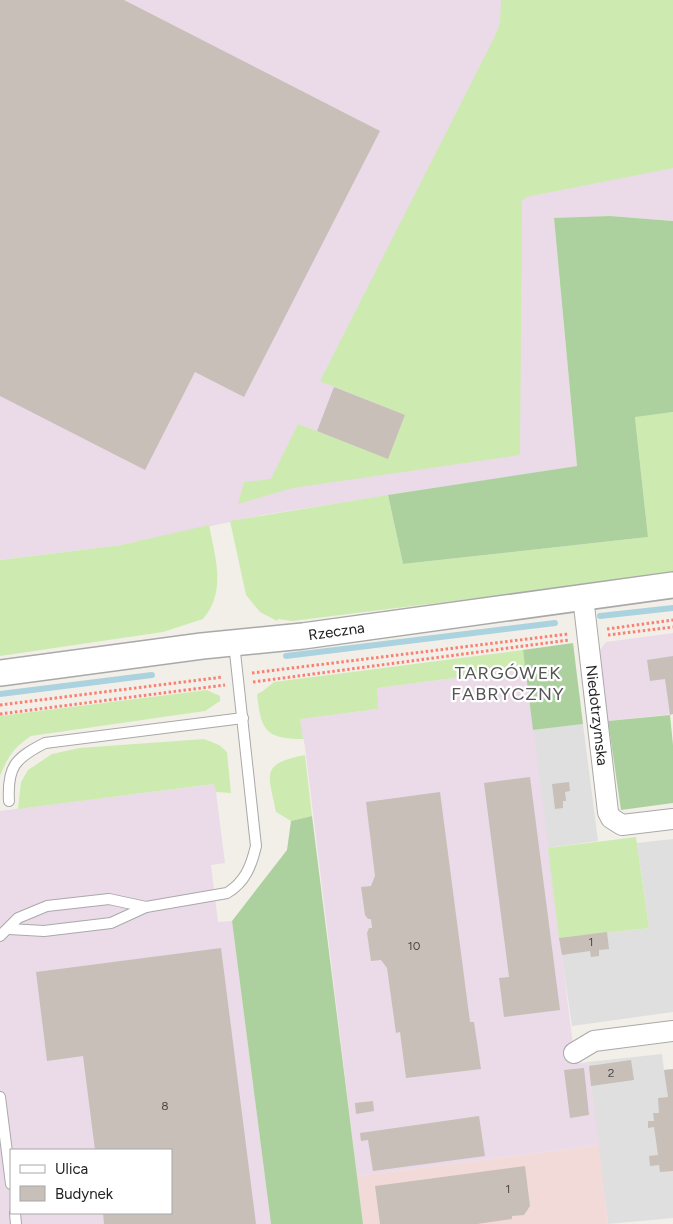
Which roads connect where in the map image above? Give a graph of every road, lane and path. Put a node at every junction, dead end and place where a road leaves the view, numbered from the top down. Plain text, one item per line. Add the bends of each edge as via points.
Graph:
1 (673, 585) edge
2 (583, 597) junction
3 (673, 620) edge
4 (673, 627) edge
5 (588, 634) junction
6 (234, 642) junction
7 (0, 674) edge
8 (238, 680) junction
9 (0, 706) edge
10 (0, 714) edge
11 (243, 718) junction
12 (8, 801) dead end
13 (673, 819) edge
14 (146, 907) junction
15 (9, 929) junction
16 (0, 936) edge
17 (673, 1032) edge
18 (574, 1053) dead end
19 (0, 1097) edge
20 (10, 1176) edge

1 - 2 street, Rzeczna
2 - 5 street, Niedotrzymska
2 - 6 street, Rzeczna via 303,636
3 - 5 path
4 - 5 path
5 - 8 path
5 - 8 path
5 - 13 street, Niedotrzymska via 605,802 611,818 622,825
6 - 7 street, Rzeczna
6 - 8 lane
8 - 9 path
8 - 10 path
8 - 11 lane
11 - 12 lane via 45,743 13,768 8,780
11 - 14 lane via 256,846 246,876 227,893
14 - 15 lane via 111,923 44,931
14 - 15 lane via 109,899 47,906 18,918
15 - 16 lane
17 - 18 street via 594,1041
19 - 20 lane

